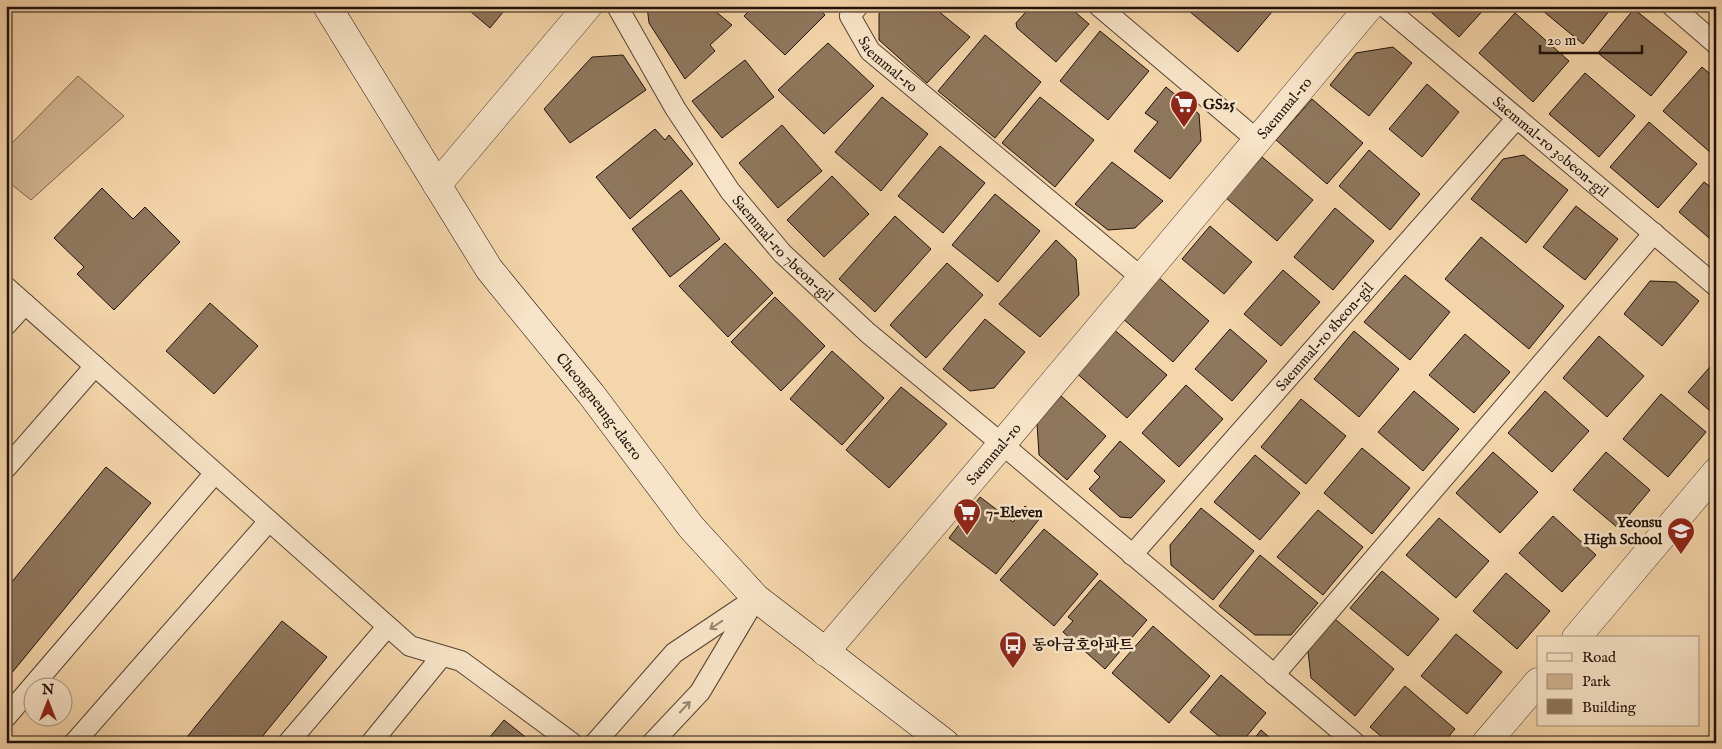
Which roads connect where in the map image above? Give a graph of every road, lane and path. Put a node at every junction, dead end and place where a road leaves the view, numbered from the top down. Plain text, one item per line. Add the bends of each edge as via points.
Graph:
1 (327, 6) edge
2 (588, 6) edge
3 (617, 6) edge
4 (1099, 6) edge
5 (1370, 6) edge
6 (1384, 6) edge
7 (1672, 6) edge
8 (854, 11) edge
9 (1716, 44) edge
10 (1517, 118) junction
11 (1257, 140) junction
12 (437, 185) junction
13 (1654, 234) junction
14 (1142, 278) junction
15 (1716, 286) edge
16 (6, 287) edge
17 (25, 304) junction
18 (6, 326) edge
19 (95, 366) junction
20 (1002, 444) junction
21 (6, 468) edge
22 (1716, 472) edge
23 (215, 473) junction
24 (269, 521) junction
25 (1132, 555) junction
26 (756, 598) junction
27 (387, 627) junction
28 (1578, 636) edge
29 (826, 652) junction
30 (442, 656) junction
31 (1274, 674) junction
32 (1537, 683) edge
33 (6, 717) edge
34 (74, 743) edge
35 (288, 743) edge
36 (371, 743) edge
37 (572, 743) edge
38 (596, 743) edge
39 (652, 743) edge
40 (945, 743) edge
41 (1355, 743) edge
42 (1486, 743) edge

1 - 12 street, Cheongneung-daero
2 - 12 street
3 - 20 lane, Saemmal-ro 7beon-gil via 675,108 725,182 782,253 868,333
4 - 11 lane
5 - 11 street, Saemmal-ro
6 - 10 lane, Saemmal-ro 30beon-gil
7 - 9 lane
8 - 14 lane, Saemmal-ro via 870,51
10 - 13 lane, Saemmal-ro 30beon-gil
10 - 25 lane, Saemmal-ro 8beon-gil
11 - 14 street, Saemmal-ro
12 - 26 street, Cheongneung-daero via 489,269 591,394 691,528
13 - 15 lane, Saemmal-ro 30beon-gil
13 - 31 lane
14 - 20 street, Saemmal-ro
16 - 17 lane
17 - 18 lane
17 - 19 lane
19 - 21 lane
19 - 23 lane
20 - 25 lane
20 - 29 street, Saemmal-ro
22 - 28 street
23 - 24 lane
23 - 33 lane
24 - 27 lane
24 - 34 lane
25 - 31 lane
26 - 29 street, Cheongneung-daero
26 -> 38 lane via 674,653
39 -> 26 lane via 700,692
27 - 30 lane via 410,646
27 - 35 lane
29 - 40 street, Cheongneung-daero
30 - 36 lane
30 - 37 lane via 461,661
31 - 41 lane
32 - 42 street

